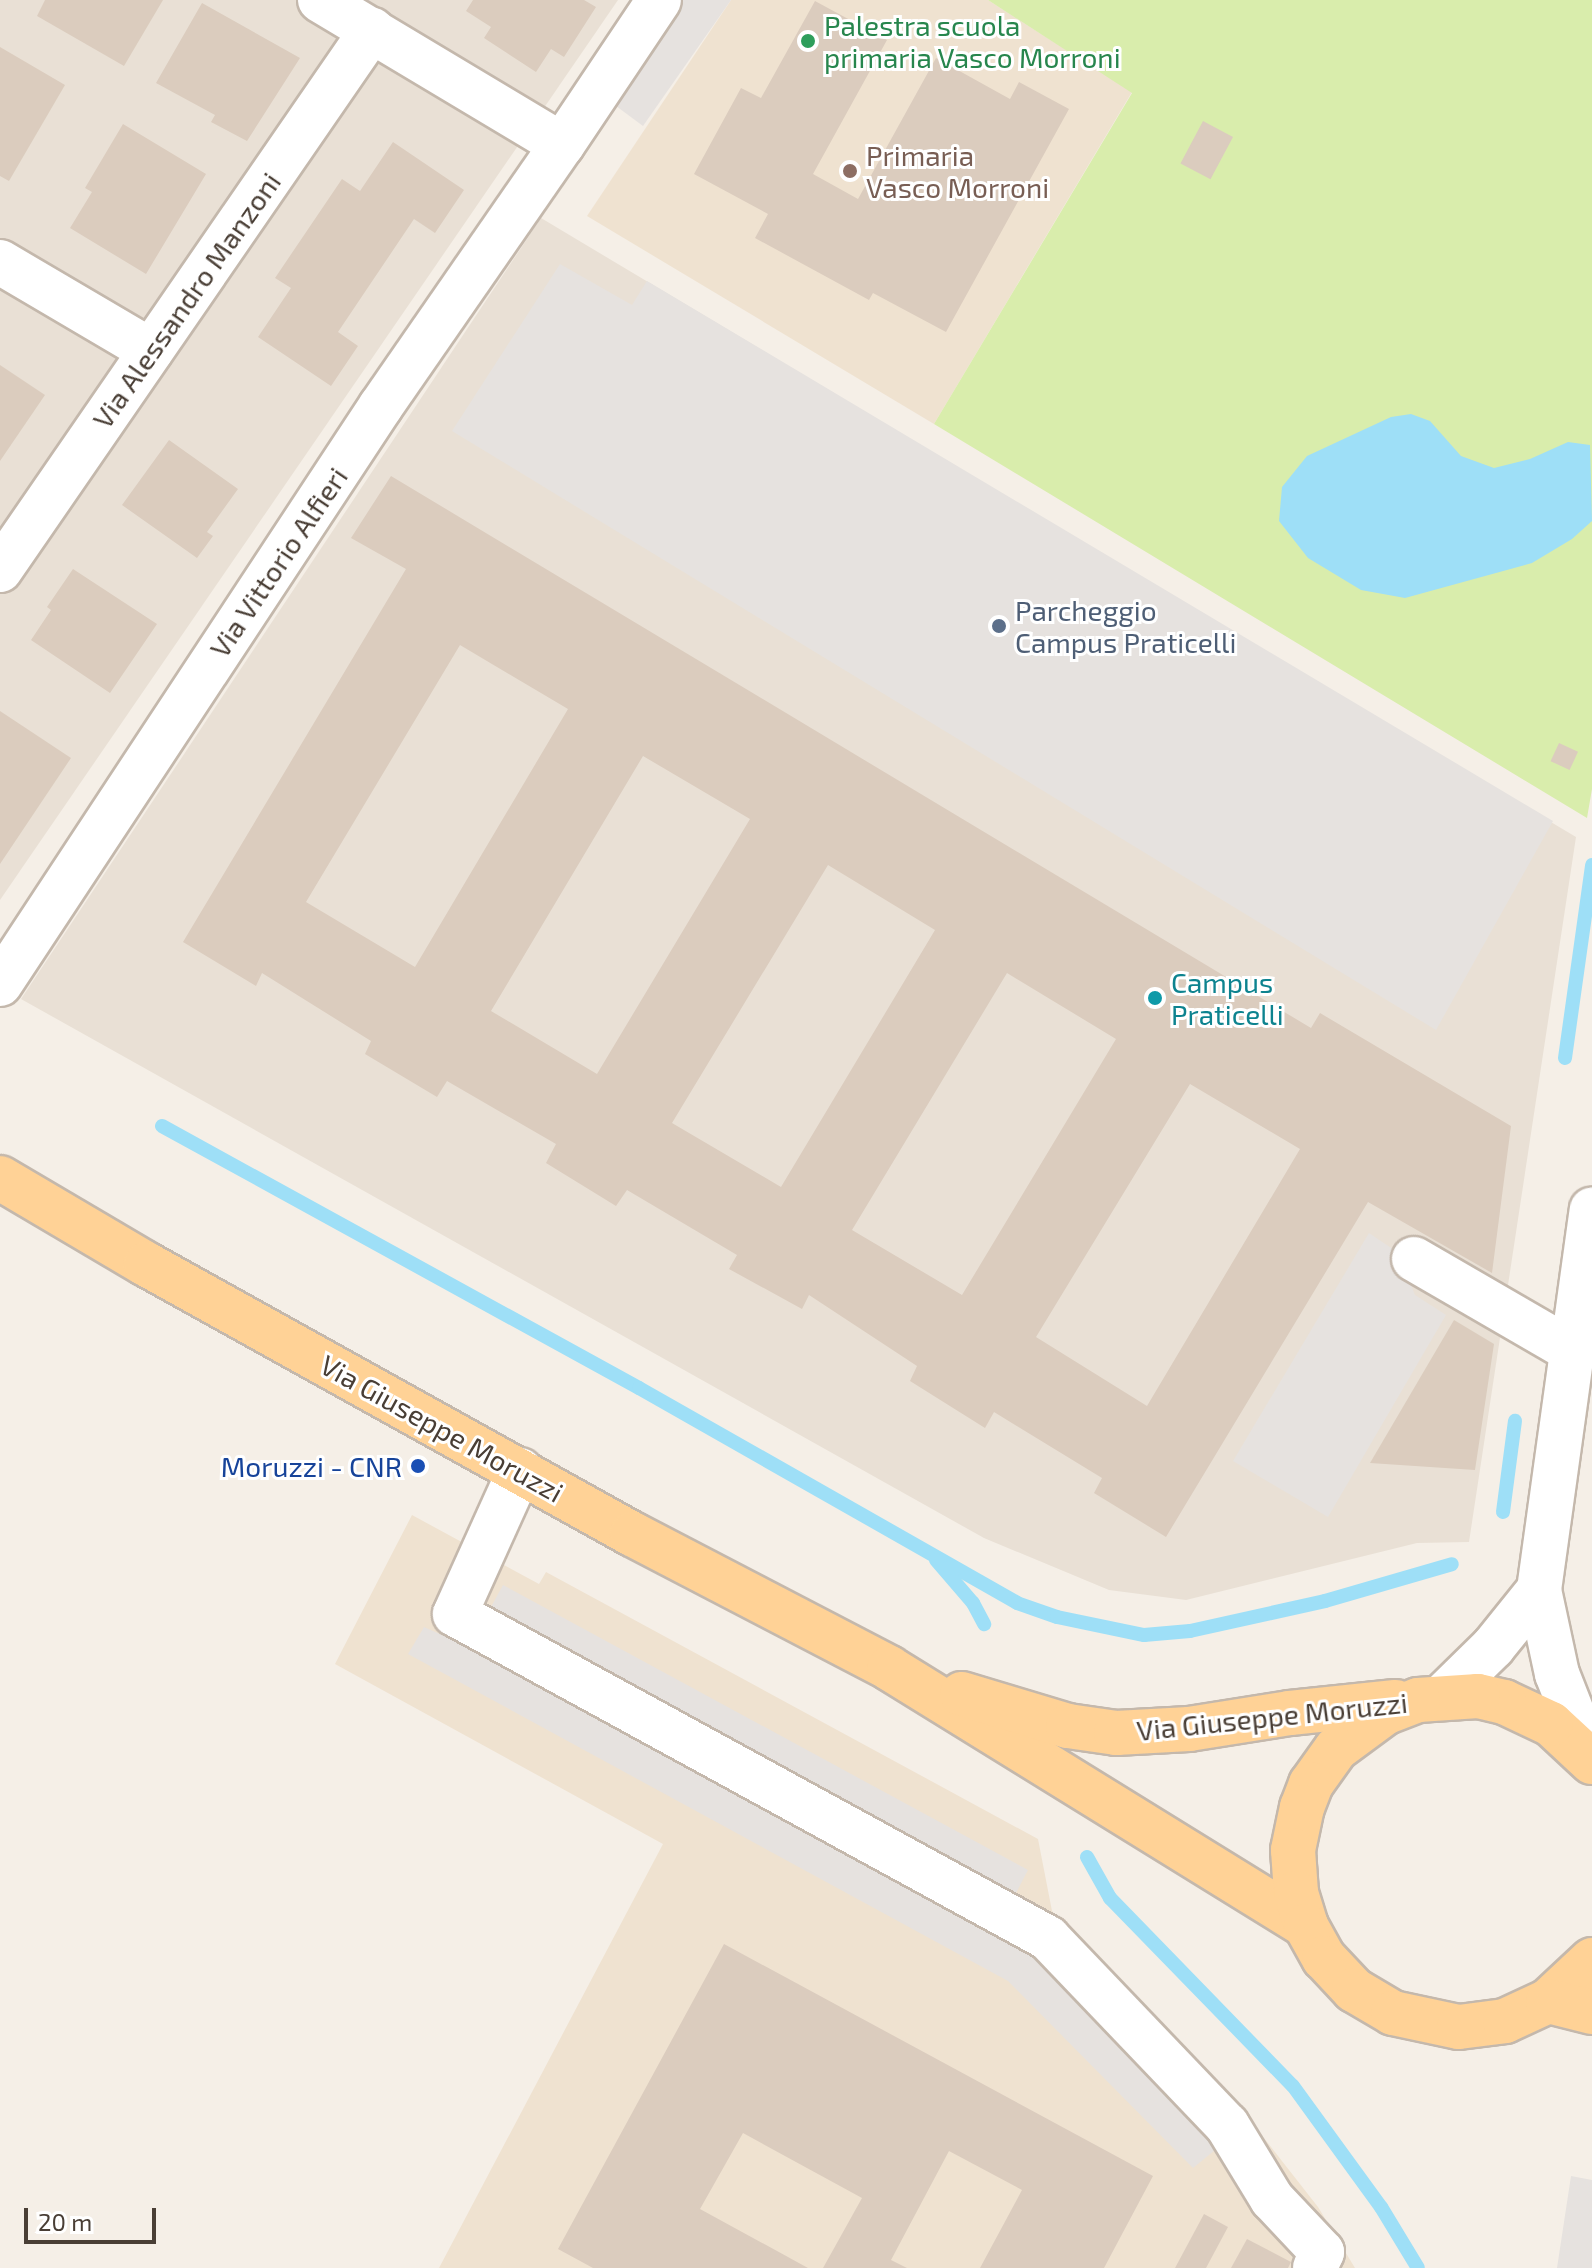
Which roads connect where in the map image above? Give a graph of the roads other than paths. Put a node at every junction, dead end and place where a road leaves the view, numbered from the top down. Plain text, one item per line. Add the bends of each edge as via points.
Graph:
1 (320, 0) edge
2 (659, 0) edge
3 (372, 30) junction
4 (562, 145) junction
5 (0, 262) edge
6 (151, 351) junction
7 (0, 570) edge
8 (0, 984) edge
9 (0, 1178) edge
10 (1592, 1210) edge
11 (1414, 1259) dead end
12 (1573, 1351) junction
13 (520, 1470) junction
14 (1539, 1590) junction
15 (889, 1668) junction
16 (1434, 1698) junction
17 (1591, 1760) edge
18 (1306, 1926) junction
19 (1592, 1960) edge
20 (1548, 2001) junction
21 (1592, 2012) edge
22 (1315, 2268) edge

1 - 3 street
2 - 4 street, Via Vittorio Alfieri
3 - 4 street
3 - 6 street, Via Alessandro Manzoni
4 - 8 street, Via Vittorio Alfieri via 381,406
5 - 6 street
6 - 7 street, Via Alessandro Manzoni
9 - 13 main road, Via Giuseppe Moruzzi
10 - 12 street
11 - 12 street
12 - 14 street
13 - 15 main road, Via Giuseppe Moruzzi
13 - 22 street via 455,1614 1048,1938 1227,2125 1272,2199 1322,2252
14 - 16 street via 1493,1647
14 - 17 street via 1557,1674
15 - 16 main road, Via Giuseppe Moruzzi via 1011,1711 1116,1733 1189,1729
15 - 18 main road, Via Giuseppe Moruzzi
16 - 17 main road via 1478,1696 1530,1711 1569,1737
16 - 18 main road via 1365,1724 1336,1749 1311,1784 1293,1850 1296,1893
18 - 20 main road via 1324,1958 1354,1990 1412,2020 1481,2026
19 - 20 main road
20 - 21 main road

